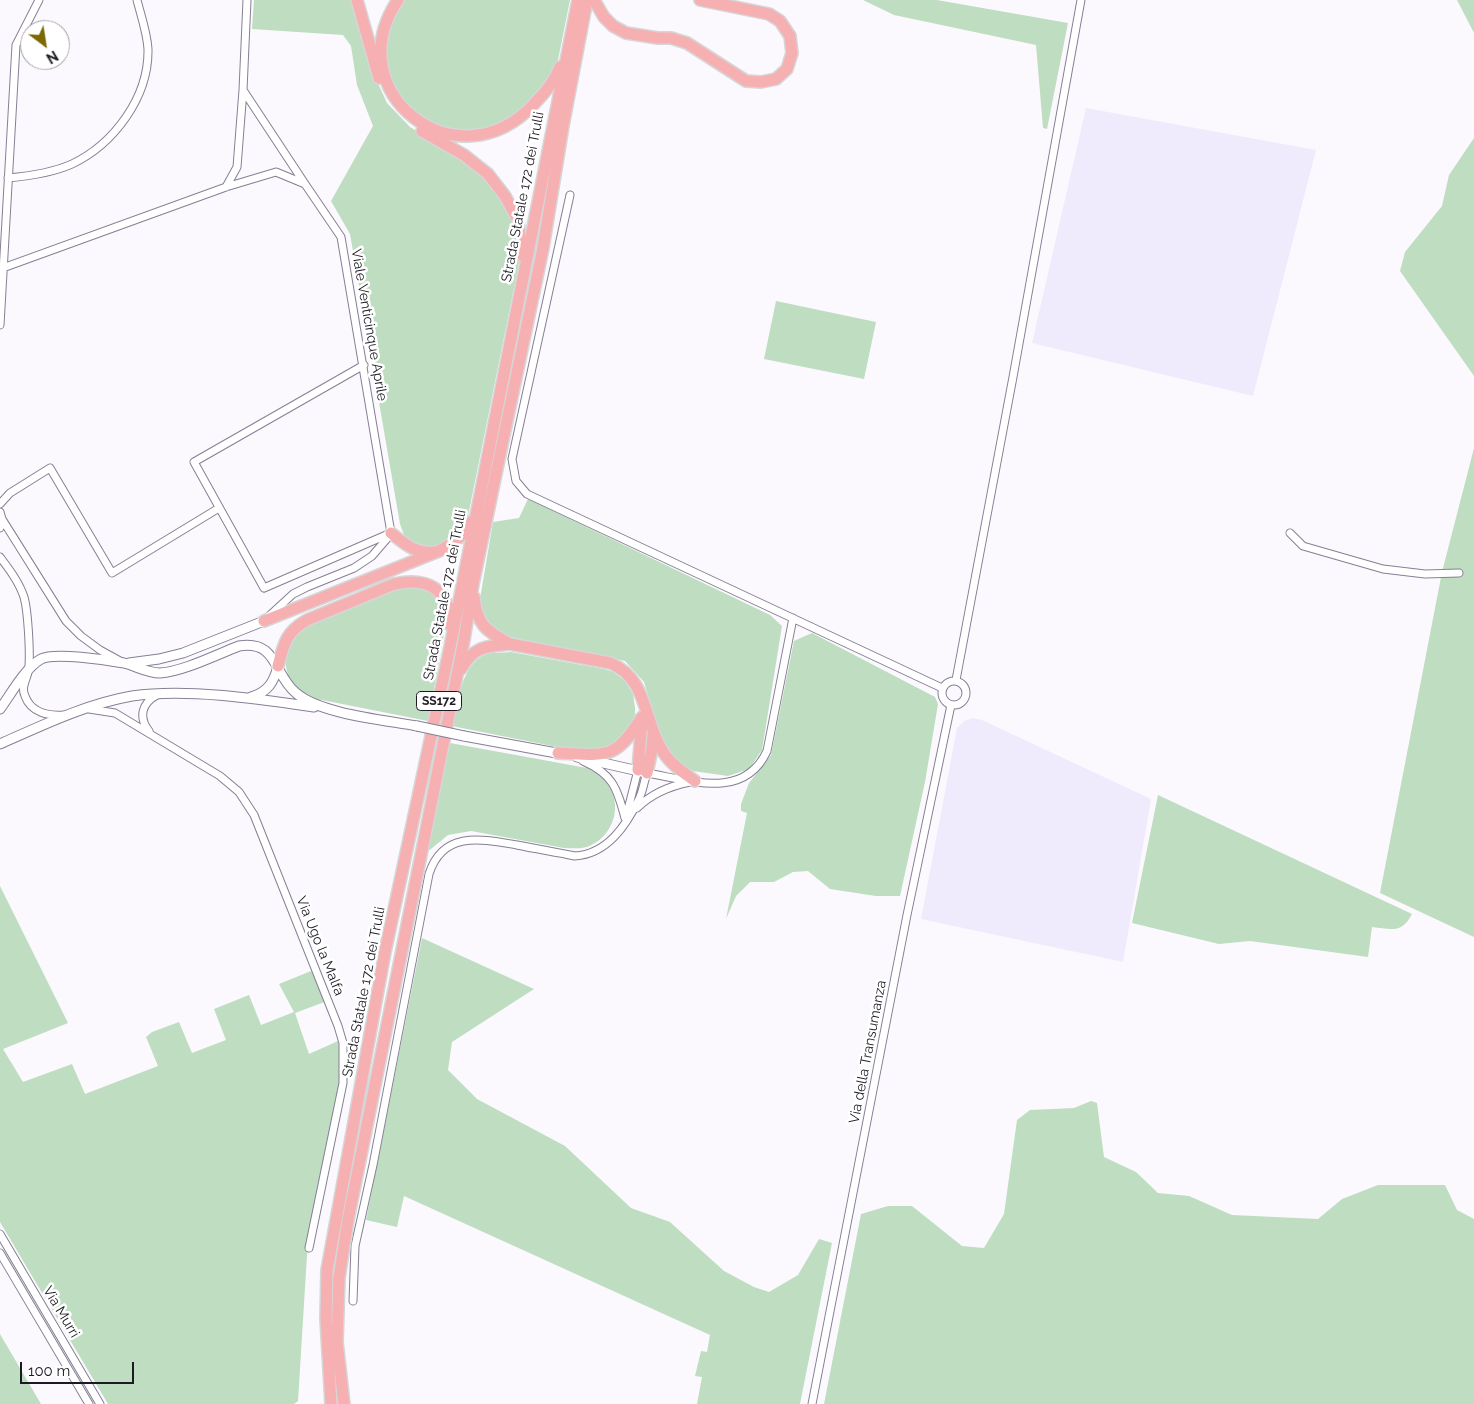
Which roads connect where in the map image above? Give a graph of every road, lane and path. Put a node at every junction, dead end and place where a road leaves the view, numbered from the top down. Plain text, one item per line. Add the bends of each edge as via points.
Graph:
1 (39, 0) edge
2 (137, 0) edge
3 (247, 0) edge
4 (357, 0) edge
5 (398, 0) edge
6 (578, 0) edge
7 (587, 0) edge
8 (594, 0) edge
9 (700, 0) edge
10 (1080, 0) edge
11 (570, 42) junction
12 (243, 90) junction
13 (8, 178) junction
14 (305, 184) junction
15 (226, 187) junction
16 (570, 194) dead end
17 (2, 269) edge
18 (523, 272) junction
19 (0, 326) edge
20 (364, 364) junction
21 (0, 504) edge
22 (220, 508) junction
23 (477, 508) junction
24 (1, 516) edge
25 (0, 528) edge
26 (391, 533) junction
27 (1290, 533) dead end
28 (439, 551) junction
29 (0, 557) edge
30 (1459, 573) dead end
31 (473, 584) junction
32 (793, 618) junction
33 (264, 621) junction
34 (510, 644) junction
35 (450, 647) junction
36 (125, 663) junction
37 (278, 666) junction
38 (30, 669) junction
39 (956, 680) junction
40 (455, 685) junction
41 (942, 688) junction
42 (158, 694) junction
43 (240, 698) junction
44 (643, 702) junction
45 (951, 705) junction
46 (0, 709) edge
47 (85, 709) junction
48 (329, 709) junction
49 (65, 715) junction
50 (642, 717) junction
51 (652, 731) junction
52 (153, 735) junction
53 (0, 744) edge
54 (558, 753) junction
55 (572, 756) junction
56 (642, 772) junction
57 (694, 781) junction
58 (626, 820) junction
59 (0, 1234) edge
60 (309, 1248) dead end
61 (0, 1252) edge
62 (353, 1301) dead end
63 (89, 1404) edge
64 (100, 1404) edge
65 (331, 1404) edge
66 (344, 1404) edge
67 (812, 1404) edge

1 - 13 street via 16,45
2 - 13 street via 148,48 147,66 142,88 124,120 101,145 71,164 36,175
3 - 12 street
4 - 18 highway via 380,81 392,105 413,126 464,155 488,174 518,220
5 - 11 highway via 386,22 381,44 387,83 398,102 416,120 452,135 479,136 517,120 553,81
6 - 11 highway, Strada Statale 172 dei Trulli / SS172
7 - 31 highway, Strada Statale 172 dei Trulli / SS172 via 543,248
8 - 9 highway via 604,17 626,33 687,42 746,81 776,78 787,69 792,53 790,36 780,22 769,14
10 - 39 street
11 - 18 highway, Strada Statale 172 dei Trulli / SS172
12 - 14 street, Viale Venticinque Aprile
12 - 15 street via 236,167
13 - 17 street
14 - 15 street via 276,172
14 - 20 street, Viale Venticinque Aprile via 342,237
15 - 17 street
16 - 32 street via 512,459 516,481 527,494
17 - 19 street
18 - 23 highway, Strada Statale 172 dei Trulli / SS172
20 - 22 street via 194,462
20 - 26 street, Viale Venticinque Aprile
21 - 22 street via 10,492 50,468 112,573
22 - 26 street via 264,588
23 - 28 highway via 464,534
23 - 35 highway, Strada Statale 172 dei Trulli / SS172
24 - 25 street
24 - 36 street via 66,621 100,650
26 - 28 highway via 424,553
26 - 33 street via 372,556 354,568 293,594
27 - 30 street via 1303,546 1382,569 1426,574
28 - 33 highway
29 - 38 street via 20,587 26,604
31 - 34 highway via 475,608 483,626
31 - 40 highway, Strada Statale 172 dei Trulli / SS172
32 - 41 street
32 - 57 street via 770,740 763,761 756,770 734,782
33 - 36 street via 183,653
34 - 40 highway via 486,647 471,655
34 - 44 highway via 619,667 636,683
35 - 37 highway via 450,613 445,599 427,583 406,581 296,626 284,642
35 - 65 highway, Strada Statale 172 dei Trulli / SS172 via 386,952 327,1270
36 - 37 street via 150,673 162,673 239,646 256,645 264,649
36 - 38 street via 53,655 42,658
37 - 43 street via 272,683 264,692
37 - 48 street via 295,693
38 - 46 street
38 - 49 street via 23,689 28,702 46,714
39 - 41 street
39 - 45 street via 964,685 966,695 960,703
40 - 66 highway, Strada Statale 172 dei Trulli / SS172 via 345,1239 339,1278 337,1342
41 - 45 street via 942,698
42 - 43 street
42 - 47 street via 131,696
42 - 52 street via 148,700 142,713 145,726
43 - 48 street
44 - 50 highway
44 - 51 highway
45 - 67 street, Via della Transumanza
47 - 49 street
47 - 52 street, Via Ugo la Malfa via 115,713
48 - 54 street, bridge
49 - 53 street
50 - 54 highway via 629,738 608,753
50 - 56 highway
51 - 56 highway via 652,749
51 - 57 highway via 665,756
52 - 60 street, Via Ugo la Malfa via 220,776 248,802 338,1026 343,1043 342,1082
54 - 55 street
55 - 56 street
55 - 58 street via 608,776 617,790
56 - 57 street
56 - 58 street via 640,798
57 - 58 street via 652,796
58 - 62 street via 605,846 584,856 470,839 445,849 432,864 356,1246
59 - 64 street, Via Murri
61 - 63 street, Via Murri

